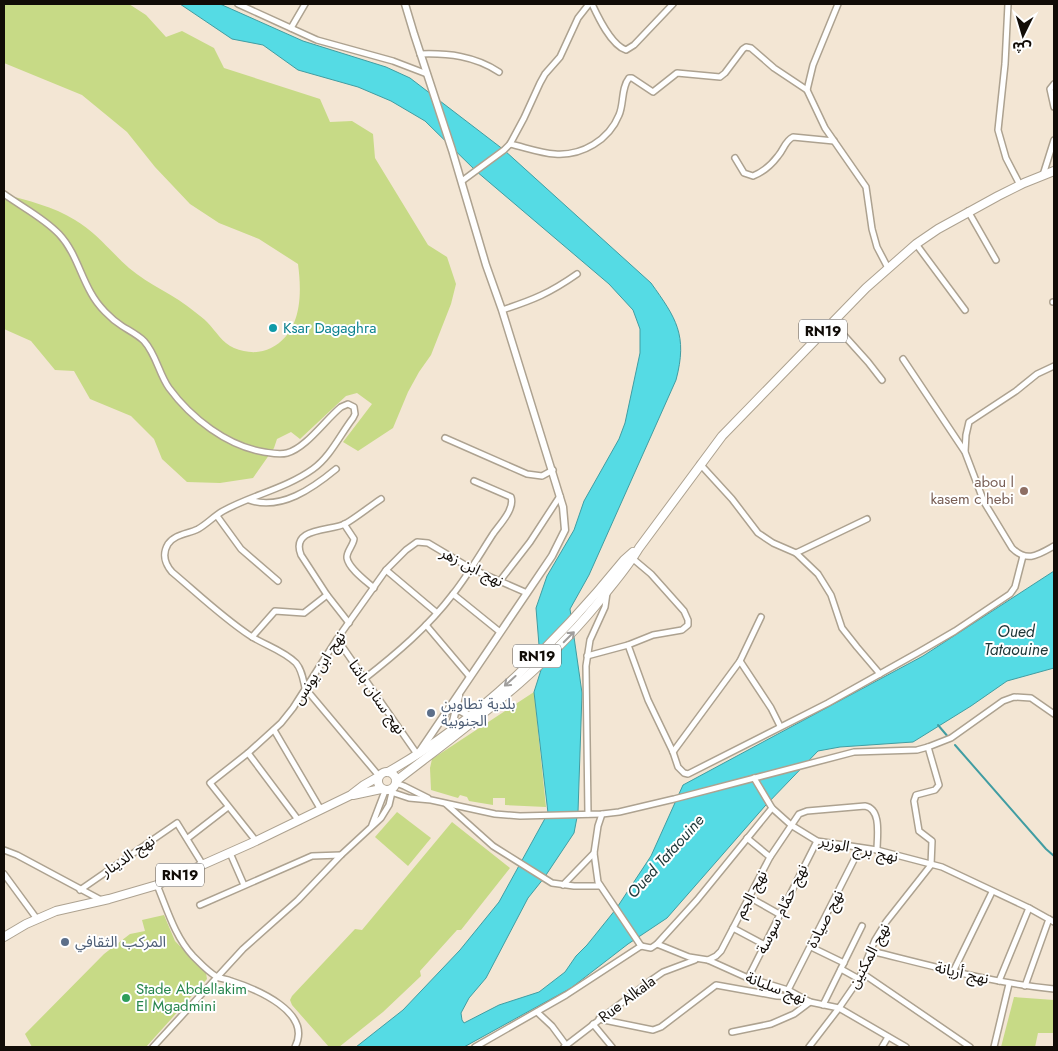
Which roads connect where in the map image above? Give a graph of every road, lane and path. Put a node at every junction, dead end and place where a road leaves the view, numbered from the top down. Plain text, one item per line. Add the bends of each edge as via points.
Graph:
1 (238, 4) edge
2 (305, 4) edge
3 (405, 4) edge
4 (590, 4) edge
5 (673, 4) edge
6 (838, 4) edge
7 (1008, 4) edge
8 (249, 6) edge
9 (291, 28) junction
10 (420, 54) junction
11 (498, 72) dead end
12 (427, 74) junction
13 (1054, 84) edge
14 (807, 90) junction
15 (1054, 107) edge
16 (1054, 140) edge
17 (834, 141) junction
18 (510, 144) junction
19 (735, 158) dead end
20 (1054, 171) edge
21 (1043, 175) junction
22 (462, 182) junction
23 (1020, 185) junction
24 (4, 194) edge
25 (968, 211) junction
26 (916, 244) junction
27 (996, 260) dead end
28 (888, 268) junction
29 (577, 274) dead end
30 (502, 310) junction
31 (965, 310) dead end
32 (832, 322) junction
33 (903, 359) dead end
34 (1054, 366) edge
35 (882, 380) dead end
36 (445, 438) dead end
37 (965, 452) junction
38 (700, 464) junction
39 (336, 469) dead end
40 (553, 470) junction
41 (474, 481) dead end
42 (560, 496) junction
43 (381, 499) dead end
44 (249, 500) junction
45 (217, 516) junction
46 (867, 519) dead end
47 (344, 524) junction
48 (417, 542) joint
49 (1054, 546) edge
50 (796, 553) junction
51 (1022, 556) junction
52 (631, 557) junction
53 (470, 568) junction
54 (386, 570) junction
55 (278, 581) dead end
56 (499, 582) junction
57 (374, 588) junction
58 (607, 592) junction
59 (527, 593) junction
60 (453, 594) junction
61 (327, 595) junction
62 (596, 600) junction
63 (436, 613) junction
64 (760, 617) dead end
65 (349, 623) junction
66 (426, 625) junction
67 (500, 632) junction
68 (252, 637) junction
69 (337, 639) junction
70 (628, 646) junction
71 (587, 656) junction
72 (740, 661) junction
73 (880, 674) junction
74 (470, 677) junction
75 (364, 679) junction
76 (305, 688) junction
77 (460, 690) junction
78 (457, 703) junction
79 (476, 714) junction
80 (1054, 714) edge
81 (780, 726) junction
82 (274, 730) junction
83 (453, 733) junction
84 (928, 747) junction
85 (673, 752) junction
86 (248, 753) junction
87 (418, 753) junction
88 (388, 772) junction
89 (379, 776) junction
90 (754, 778) junction
91 (390, 788) junction
92 (351, 795) junction
93 (430, 800) junction
94 (446, 803) junction
95 (771, 806) junction
96 (228, 807) junction
97 (322, 810) junction
98 (588, 814) junction
99 (602, 814) junction
100 (299, 821) junction
101 (791, 824) junction
102 (188, 838) junction
103 (746, 838) junction
104 (817, 841) junction
105 (256, 842) junction
106 (860, 848) junction
107 (4, 850) edge
108 (877, 850) junction
109 (230, 853) junction
110 (594, 853) junction
111 (341, 855) junction
112 (770, 857) junction
113 (203, 865) junction
114 (931, 865) junction
115 (4, 874) edge
116 (156, 884) junction
117 (244, 885) junction
118 (564, 885) junction
119 (600, 886) junction
120 (80, 890) junction
121 (992, 892) junction
122 (749, 897) junction
123 (102, 901) junction
124 (200, 906) dead end
125 (1029, 908) junction
126 (779, 914) junction
127 (37, 919) junction
128 (1052, 921) edge
129 (862, 926) dead end
130 (733, 928) junction
131 (4, 937) edge
132 (657, 944) junction
133 (640, 945) junction
134 (765, 945) junction
135 (811, 947) junction
136 (871, 951) junction
137 (695, 959) junction
138 (708, 960) junction
139 (842, 966) junction
140 (953, 972) junction
141 (862, 973) junction
142 (218, 978) junction
143 (748, 978) junction
144 (859, 979) junction
145 (999, 982) junction
146 (1008, 984) junction
147 (1025, 986) junction
148 (1054, 989) edge
149 (788, 990) junction
150 (800, 997) junction
151 (810, 1002) junction
152 (823, 1005) junction
153 (839, 1008) junction
154 (536, 1012) junction
155 (599, 1019) junction
156 (593, 1024) junction
157 (732, 1032) dead end
158 (888, 1037) junction
159 (565, 1046) edge
160 (153, 1047) edge
161 (295, 1047) edge
162 (475, 1047) edge
163 (612, 1047) edge
164 (809, 1047) edge
165 (882, 1047) edge
166 (906, 1047) edge
167 (970, 1047) edge
168 (994, 1047) edge

1 - 8 street
2 - 9 street
3 - 10 street
4 - 5 street via 615,43 626,50
4 - 18 street via 578,18 560,57 545,74
6 - 14 street via 813,65
7 - 23 street via 998,130 1006,158
8 - 9 street
9 - 12 street via 317,40 392,60
10 - 11 street via 437,53 475,59
10 - 12 street
12 - 22 street
13 - 15 street via 1050,89
14 - 17 street
14 - 18 street via 746,47 720,77 677,73 653,92 628,78 621,112 614,127 585,149 554,154
16 - 21 street
17 - 19 street via 793,137 766,169 753,176 744,173
17 - 28 street via 866,187 872,229
18 - 22 street
20 - 21 main road, RN19
21 - 23 main road, RN19
22 - 30 street
23 - 25 main road, RN19
24 - 44 street via 58,233 75,256 100,304 150,348 162,376 179,399 230,442 259,452 287,453 304,443 341,407 348,404 354,408 353,418 321,462 283,486
25 - 26 main road, RN19
25 - 27 street
26 - 28 main road, RN19
26 - 31 street
28 - 32 main road, RN19
29 - 30 street via 542,297
30 - 40 street
32 - 35 street
32 - 38 main road, RN19 via 728,430
33 - 37 street
34 - 37 street via 1037,374 969,422
36 - 40 street via 527,474 542,476
37 - 51 street via 984,502 1012,548
38 - 50 street via 758,533
38 - 52 main road, RN19
39 - 44 street via 291,498 272,502
40 - 42 street
41 - 53 street via 511,497 511,506
42 - 56 street
42 - 59 street via 565,530
43 - 47 street
44 - 45 street
45 - 55 street via 240,549
45 - 68 street via 173,539 166,549 167,566
46 - 50 street
47 - 57 street via 354,539 349,561
47 - 61 street via 314,530 299,549
48 - 53 street, نهج ابن زهر via 428,543
48 - 54 street, نهج ابن يونس
49 - 51 street via 1040,554
50 - 73 street via 825,583 842,628
51 - 73 street via 1015,587 1010,594 956,631
52 - 58 main road, RN19
52 - 62 main road, RN19
52 - 70 street via 684,611 688,625 682,630 653,635
53 - 56 street, نهج ابن زهر
53 - 60 street
54 - 57 street, نهج ابن يونس
54 - 63 street
56 - 59 street, نهج ابن زهر
57 - 65 street, نهج ابن يونس
58 - 62 main road, RN19
58 - 71 street via 605,607 593,631
59 - 67 street
60 - 63 street
60 - 67 street
61 - 65 street
61 - 68 street via 304,613 275,611
62 - 79 main road, RN19 via 576,631 544,662
63 - 66 street
64 - 72 street
65 - 69 street, نهج ابن يونس
66 - 74 street
66 - 75 street
67 - 74 street
68 - 76 street via 297,664
69 - 75 street, نهج سنان باشا
69 - 76 street, نهج ابن يونس
70 - 71 street
70 - 85 street via 648,700
71 - 98 street
72 - 81 street
72 - 85 street
73 - 81 street
74 - 77 street
75 - 87 street, نهج سنان باشا
76 - 82 street, نهج ابن يونس
76 - 89 street
77 - 78 street
77 - 87 street
78 - 79 street via 459,710
78 - 83 street
79 - 83 main road, RN19
79 - 83 main road, RN19
80 - 84 street via 1031,698 1014,697 1003,701 950,738
81 - 85 street via 688,774 678,767
82 - 86 street, نهج ابن يونس
82 - 97 street
83 - 87 main road, RN19
83 - 91 main road, RN19
84 - 90 street via 854,752
84 - 114 street via 939,785 935,790 916,795 914,801 919,831 932,841
86 - 96 street, نهج ابن يونس via 210,783
86 - 100 street
87 - 88 main road, RN19
88 - 89 main road, RN19
88 - 91 main road via 394,776
89 - 91 main road via 378,784
89 - 92 main road, RN19
90 - 95 street, نهج برج الوزير
90 - 99 street
91 - 92 main road, RN19
91 - 93 street via 409,798
91 - 93 street via 404,786
91 - 111 street via 372,825
92 - 97 main road, RN19
93 - 94 street
94 - 98 street via 520,816
94 - 118 street via 489,842 545,879
95 - 101 street, نهج برج الوزير
95 - 103 street
96 - 102 street
96 - 105 street
97 - 100 main road, RN19
98 - 99 street
99 - 110 street
100 - 105 main road, RN19
101 - 104 street, نهج برج الوزير
101 - 108 street via 807,810 870,807 874,809 876,819
101 - 112 street, نهج الجم
102 - 113 street
102 - 120 street, نهج الدينار via 177,823
103 - 112 street
103 - 132 street
104 - 106 street, نهج برج الوزير
104 - 126 street, نهج حمّام سوسة
105 - 109 main road, RN19
106 - 108 street, نهج برج الوزير
106 - 135 street, نهج صيادة
107 - 120 street
108 - 114 street, نهج برج الوزير
109 - 113 main road, RN19
109 - 117 street
110 - 118 street
110 - 119 street
111 - 117 street via 312,856
111 - 142 street via 298,900 243,949
112 - 122 street, نهج الجم
113 - 116 main road, RN19
114 - 121 street, نهج برج الوزير via 947,869
114 - 136 street, نهج المكنين via 886,922
115 - 127 street
116 - 123 main road, RN19
116 - 142 street via 184,946
117 - 124 street
118 - 119 street
119 - 133 street
120 - 123 street
121 - 125 street, نهج برج الوزير
121 - 140 street
122 - 126 street
122 - 130 street, نهج الجم
123 - 127 main road, RN19 via 56,911
125 - 128 street, نهج برج الوزير
125 - 145 street
126 - 134 street, نهج حمّام سوسة
127 - 131 main road, RN19
128 - 147 street
129 - 139 street
130 - 134 street
130 - 138 street, نهج الجم via 721,951
132 - 133 street, نهج سليانة via 650,948
132 - 137 street, نهج سليانة
133 - 154 street
134 - 143 street, نهج حمّام سوسة
135 - 139 street
135 - 149 street, نهج صيادة
136 - 140 street, نهج أريانة
136 - 141 street, نهج المكنين
137 - 138 street, نهج سليانة
137 - 155 street, Rue Alkala via 664,972
138 - 143 street, نهج سليانة
139 - 144 street
139 - 152 street
140 - 145 street, نهج أريانة
141 - 144 street, نهج المكنين
141 - 167 street
142 - 160 street
142 - 161 street via 248,987 285,1008 297,1025 299,1034
143 - 149 street, نهج سليانة
144 - 153 street, نهج المكنين
145 - 146 street, نهج أريانة
146 - 147 street, نهج أريانة
146 - 168 street
147 - 148 street, نهج أريانة
149 - 150 street, نهج سليانة
150 - 151 street, نهج سليانة
150 - 155 street via 716,985 653,1030
151 - 152 street, نهج سليانة
151 - 157 street via 772,1024
152 - 153 street, نهج سليانة
153 - 158 street, نهج سليانة
153 - 164 street, نهج المكنين
154 - 159 street via 552,1026
154 - 162 street
155 - 156 street, Rue Alkala
156 - 159 street, Rue Alkala
156 - 163 street
158 - 165 street
158 - 166 street, نهج سليانة

